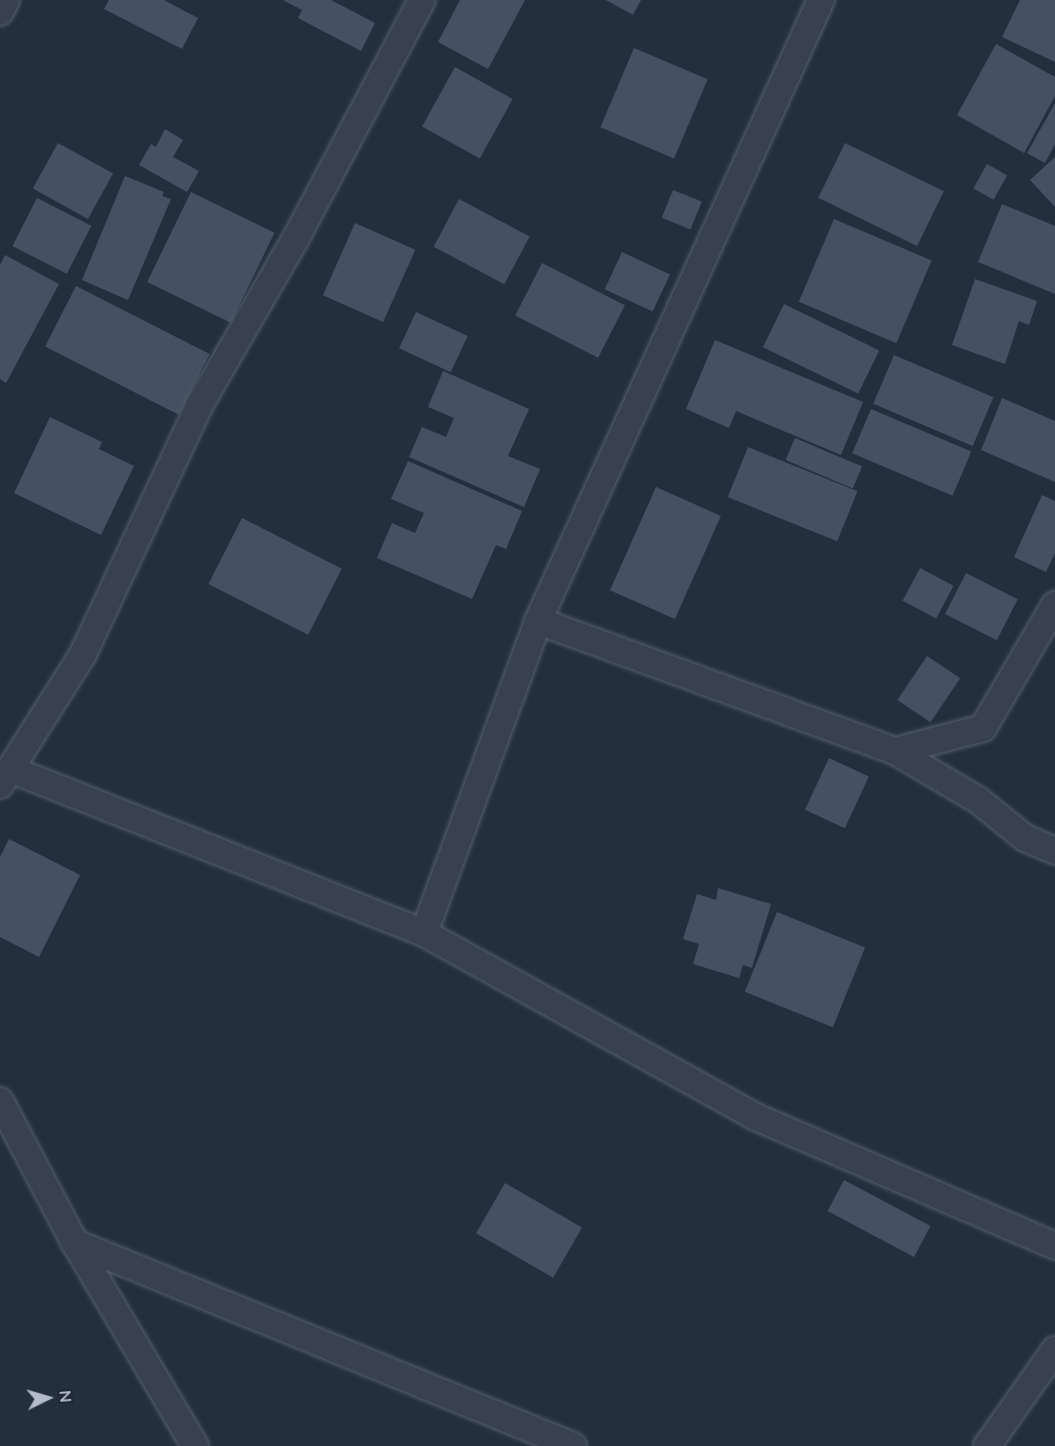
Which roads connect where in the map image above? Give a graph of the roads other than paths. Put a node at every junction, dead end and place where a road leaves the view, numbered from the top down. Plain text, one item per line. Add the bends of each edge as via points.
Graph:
1 (6, 0) edge
2 (422, 0) edge
3 (821, 0) edge
4 (0, 12) edge
5 (1055, 605) edge
6 (538, 621) junction
7 (895, 751) junction
8 (5, 777) edge
9 (1055, 851) edge
10 (424, 933) junction
11 (0, 1101) edge
12 (75, 1243) junction
13 (1055, 1246) edge
14 (1055, 1350) edge
15 (195, 1446) edge
16 (573, 1446) edge
17 (987, 1446) edge

1 - 4 street
2 - 8 street via 296,238 199,406 83,654
3 - 6 street
5 - 7 street via 983,728
6 - 7 street
6 - 10 street
7 - 9 street via 978,800 1025,838
8 - 10 street
10 - 13 street via 756,1117
11 - 12 street
12 - 15 street
12 - 16 street
14 - 17 street

